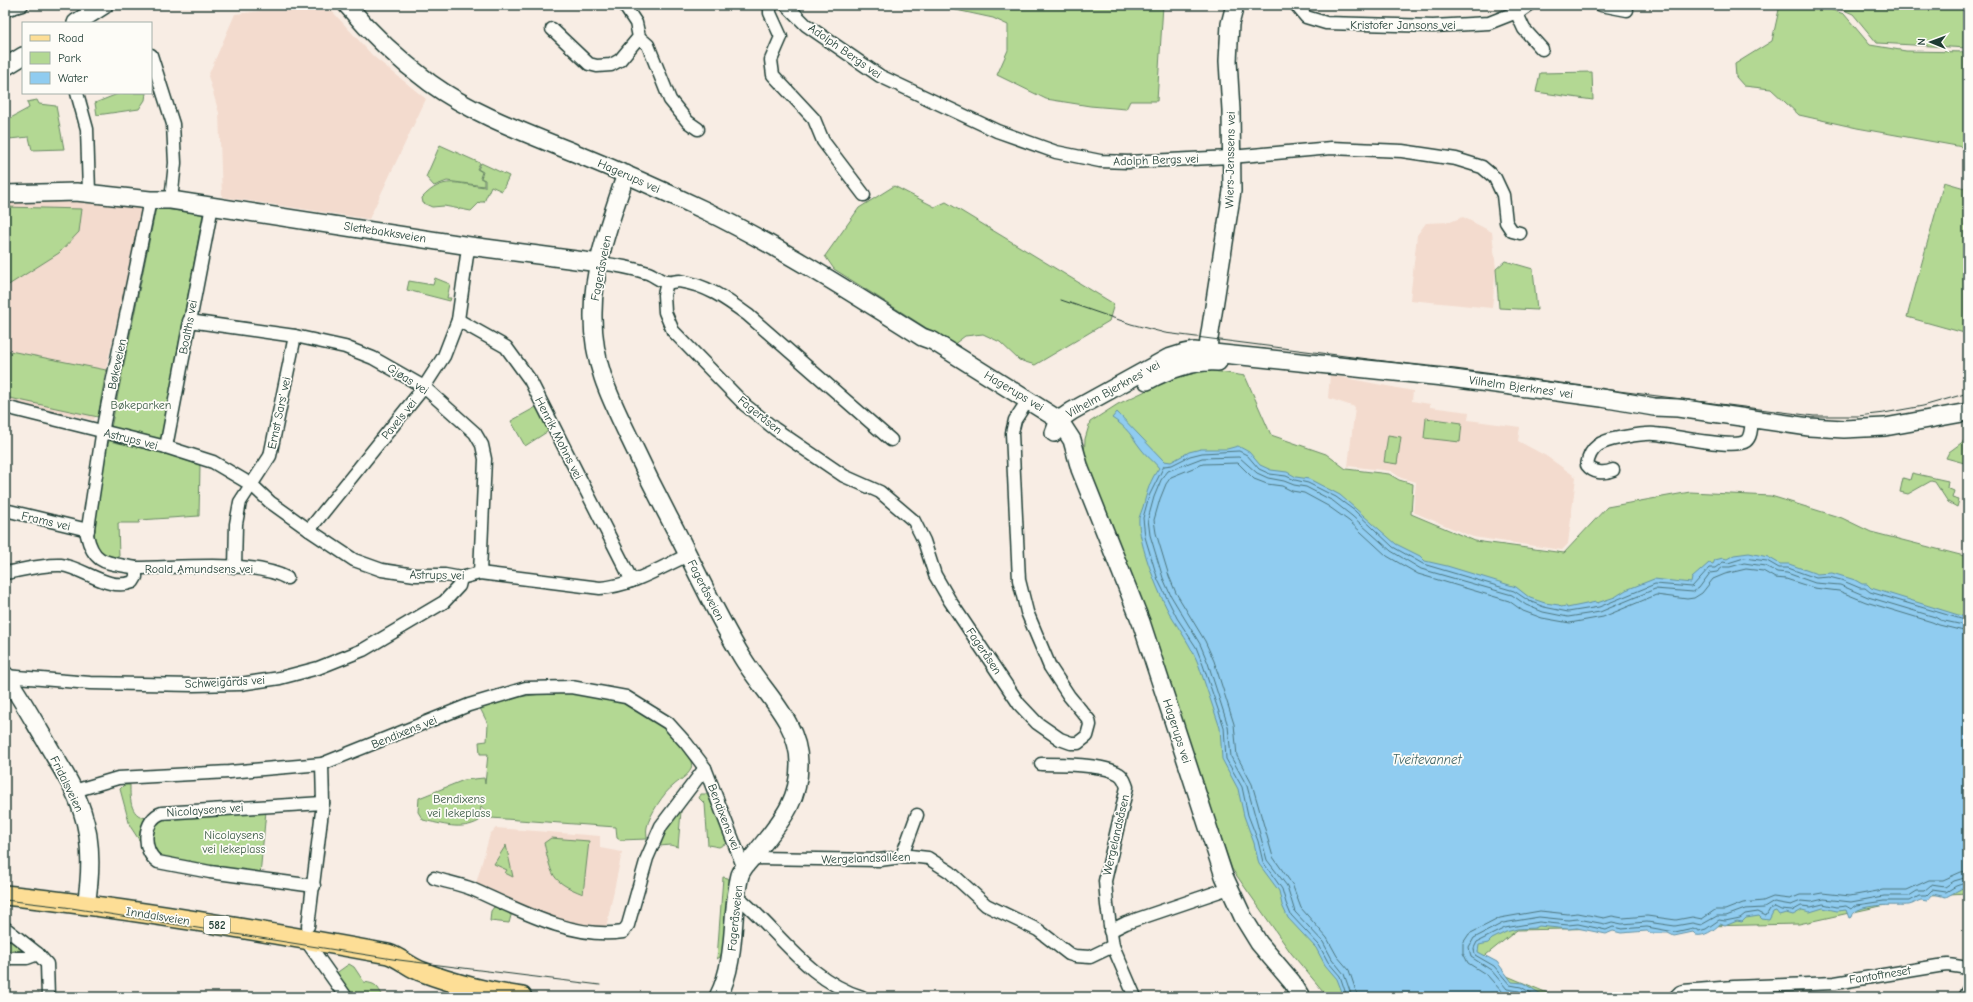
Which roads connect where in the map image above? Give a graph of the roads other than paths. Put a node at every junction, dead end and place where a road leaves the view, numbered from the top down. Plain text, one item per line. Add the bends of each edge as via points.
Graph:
1 (22, 5) edge
2 (104, 5) edge
3 (347, 5) edge
4 (624, 5) edge
5 (770, 5) edge
6 (786, 5) edge
7 (1235, 5) edge
8 (1296, 5) edge
9 (1530, 5) edge
10 (1601, 5) edge
11 (1514, 9) edge
12 (5, 10) edge
13 (1627, 10) dead end
14 (78, 22) edge
15 (552, 29) dead end
16 (639, 37) junction
17 (1542, 49) dead end
18 (22, 57) edge
19 (152, 57) edge
20 (5, 67) edge
21 (78, 94) edge
22 (698, 129) dead end
23 (1231, 157) junction
24 (626, 174) junction
25 (90, 192) junction
26 (5, 194) edge
27 (864, 195) dead end
28 (150, 200) junction
29 (171, 200) junction
30 (212, 206) junction
31 (1520, 233) dead end
32 (470, 246) junction
33 (599, 263) junction
34 (667, 282) junction
35 (189, 320) junction
36 (458, 320) junction
37 (295, 336) junction
38 (1207, 357) junction
39 (424, 387) junction
40 (1025, 404) junction
41 (5, 407) edge
42 (1968, 412) edge
43 (1752, 418) junction
44 (1060, 428) junction
45 (102, 432) junction
46 (891, 440) dead end
47 (166, 447) junction
48 (1612, 470) dead end
49 (252, 485) junction
50 (5, 510) edge
51 (88, 530) junction
52 (309, 530) junction
53 (688, 555) junction
54 (235, 567) junction
55 (136, 568) junction
56 (5, 573) edge
57 (480, 573) junction
58 (287, 578) dead end
59 (461, 578) junction
60 (632, 581) junction
61 (5, 676) edge
62 (322, 764) junction
63 (1041, 764) dead end
64 (705, 768) junction
65 (74, 791) junction
66 (323, 803) junction
67 (917, 815) dead end
68 (902, 856) junction
69 (748, 862) junction
70 (434, 878) dead end
71 (314, 886) junction
72 (1229, 888) junction
73 (5, 895) edge
74 (737, 896) junction
75 (86, 905) junction
76 (5, 928) edge
77 (1110, 931) junction
78 (307, 933) junction
79 (1114, 946) junction
80 (38, 954) junction
81 (5, 958) edge
82 (1968, 968) edge
83 (1292, 982) junction
84 (1968, 990) edge
85 (720, 995) edge
86 (48, 997) edge
87 (346, 997) edge
88 (522, 997) edge
89 (862, 997) edge
90 (1135, 997) edge
91 (1301, 997) edge
92 (1313, 997) edge
93 (1675, 997) edge
94 (1964, 997) edge

1 - 12 street
2 - 14 main road
3 - 24 main road, Hagerups vei via 372,34 431,84 468,106
4 - 16 street via 636,23
5 - 27 street via 770,13 781,37 771,60 773,75 814,119 823,141
6 - 23 street, Adolph Bergs vei via 806,25 880,76 990,128 1056,152 1100,161 1128,162
7 - 23 main road, Wiers-Jenssens vei via 1230,24 1228,61
8 - 11 street, Kristofer Jansons vei via 1302,14 1311,19 1338,24 1475,24 1496,22
9 - 11 street, Kristofer Jansons vei
10 - 13 street
11 - 17 street via 1524,30
15 - 16 street via 588,64 597,66 611,65 620,60
16 - 22 street via 648,45 670,100 688,122
18 - 20 main road
19 - 29 street via 173,124 175,163
21 - 25 street via 87,129
23 - 31 street, Adolph Bergs vei via 1339,148 1402,151 1465,161 1482,167 1494,178 1503,195 1506,222 1512,231
23 - 38 main road, Wiers-Jenssens vei via 1232,191
24 - 33 main road, Fageråsveien
24 - 40 main road, Hagerups vei via 757,237 922,337 933,341
25 - 26 main road, Slettebakksveien
25 - 28 main road, Slettebakksveien
28 - 29 main road, Slettebakksveien
28 - 45 street, Bøkeveien
29 - 30 main road, Slettebakksveien
30 - 32 main road, Slettebakksveien
30 - 35 street, Boalths vei
32 - 33 main road, Slettebakksveien
32 - 36 street, Pavels vei via 466,255
33 - 34 street via 649,274
33 - 53 main road, Fageråsveien via 593,314 594,343 601,375 647,476
34 - 40 street, Fageråsen via 664,295 665,312 673,331 746,405 775,429 844,476 880,492 914,522 935,575 1019,704 1037,723 1060,739 1071,744 1078,743 1088,736 1089,720 1050,667 1027,612 1019,580 1012,433 1015,420
34 - 46 street via 677,281 703,286 722,296 748,315
35 - 37 street, Gjøas vei
35 - 47 street, Boalths vei
36 - 39 street, Pavels vei via 444,356
36 - 60 street, Henrik Mohns vei via 506,347 519,363
37 - 39 street, Gjøas vei via 345,347 373,358
37 - 49 street, Ernst Sars' vei via 270,456
38 - 43 main road, Vilhelm Bjerknes' vei via 1290,361 1443,376 1654,407
38 - 44 main road, Vilhelm Bjerknes' vei via 1184,353 1168,358
39 - 52 street, Pavels vei
39 - 57 street, Gjøas vei via 474,434 482,445 485,459
40 - 44 main road, Hagerups vei via 1040,420
41 - 45 street, Astrups vei
42 - 43 main road, Vilhelm Bjerknes' vei via 1885,427 1844,429
43 - 48 street via 1748,440 1740,443 1718,443 1655,434 1628,436 1598,444 1591,452 1587,465 1590,469 1600,472
44 - 72 main road, Hagerups vei via 1080,469 1141,622
45 - 47 street, Astrups vei
45 - 51 street, Bøkeveien
47 - 49 street, Astrups vei via 213,462
49 - 52 street, Astrups vei via 270,502
49 - 54 street via 240,502 236,524
50 - 51 street, Frams vei
51 - 55 street, Bøkeveien via 89,544 99,559 105,563
52 - 59 street, Astrups vei via 354,560 382,570 415,576 445,575
53 - 60 street, Astrups vei
53 - 69 main road, Fageråsveien via 742,658 792,728 798,750 799,765 792,802
54 - 55 street, Roald Amundsens vei
54 - 58 street, Roald Amundsens vei via 272,572
55 - 56 street, Roald Amundsens vei via 133,582 124,584 96,579 63,565
57 - 59 street, Astrups vei
57 - 60 street, Astrups vei via 600,588 615,587
59 - 61 street, Schweigårds vei via 459,586 444,602 363,650 314,669 280,678 240,684 193,685 83,683
61 - 65 main road, Fridalsveien
62 - 64 street, Bendixens vei via 470,705 526,688 571,687 626,697 668,723
62 - 65 street, Bendixens vei via 118,778
62 - 66 street
63 - 77 street, Wergelandsåsen via 1072,764 1113,771 1125,782 1125,800 1105,881
64 - 69 street, Bendixens vei
64 - 70 street, Bendixens vei via 661,826 647,858 628,925 623,932 612,934 564,928 471,889
65 - 75 main road, Fridalsveien via 88,838 89,889
66 - 71 street
66 - 71 street, Nicolaysens vei via 162,813 152,821 146,838 146,848 158,862
67 - 68 street
68 - 69 street, Wergelandsalléen via 879,860
68 - 79 street, Wergelandsalléen via 919,856 935,861 986,905 1038,930 1069,954 1090,957
69 - 74 main road, Fageråsveien via 738,882
71 - 78 street
72 - 77 street via 1126,923
72 - 83 main road, Hagerups vei via 1259,943
73 - 75 main road, Inndalsveien / 582
74 - 85 main road, Fageråsveien via 733,942
74 - 89 street via 772,928 804,963 842,989
75 - 78 main road, Inndalsveien / 582
76 - 80 street
77 - 79 street, Wergelandsåsen
78 - 87 street
78 - 88 main road, Inndalsveien / 582 via 388,954 402,959 424,973
79 - 90 street, Wergelandsåsen
80 - 81 street via 27,958
80 - 86 street via 47,964
82 - 93 street, Fantoftneset via 1948,965 1835,983 1683,991
83 - 91 main road, Hagerups vei
83 - 92 main road, Hagerups vei
84 - 94 street

